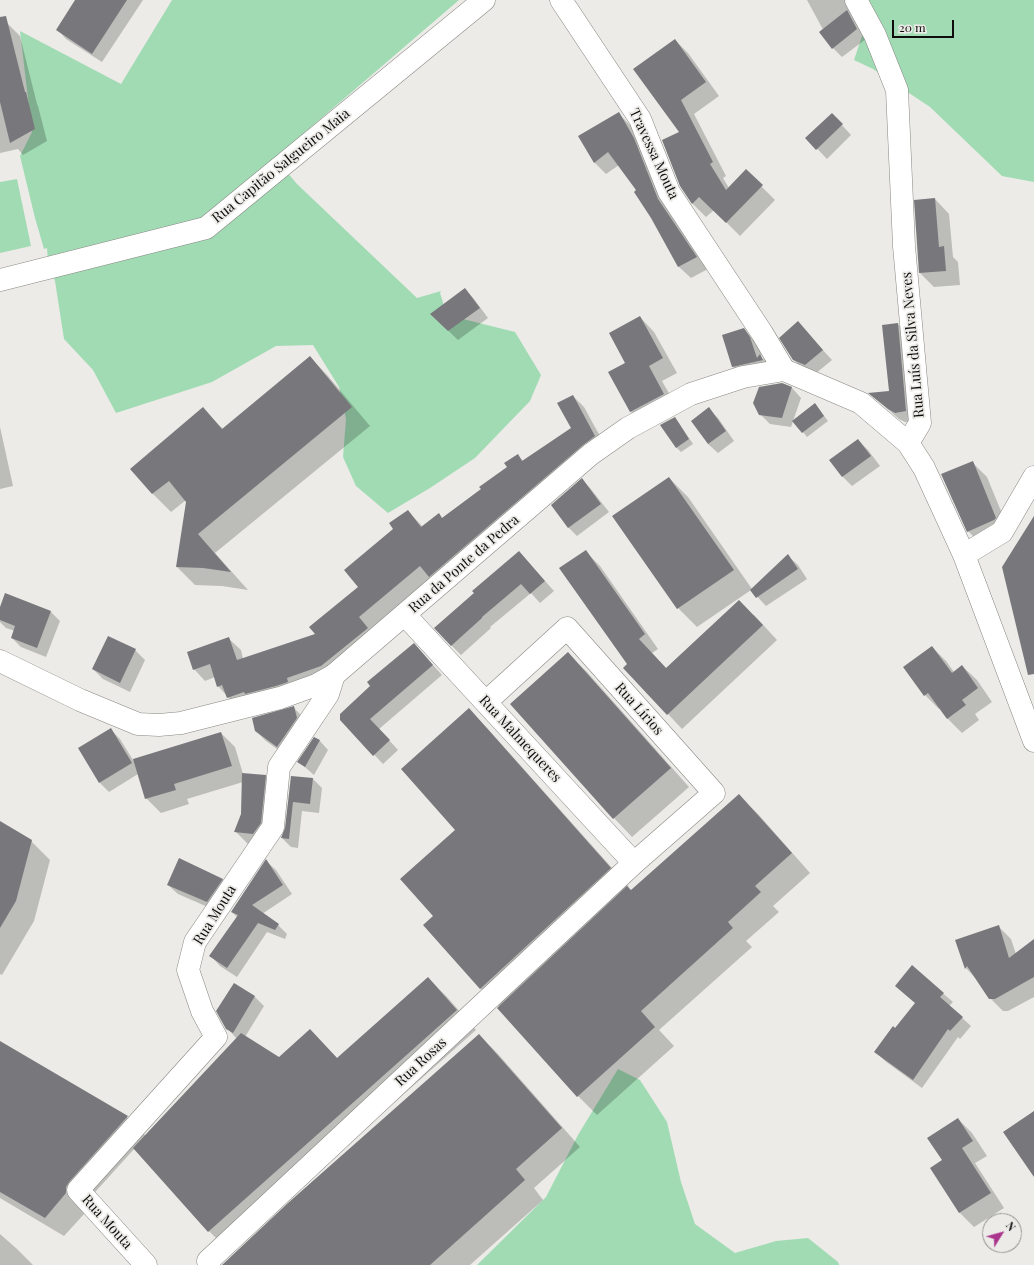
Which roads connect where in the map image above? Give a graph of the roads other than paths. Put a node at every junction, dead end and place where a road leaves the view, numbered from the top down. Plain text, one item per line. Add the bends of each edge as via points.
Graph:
1 (484, 0) edge
2 (561, 0) edge
3 (856, 0) edge
4 (0, 280) edge
5 (784, 370) junction
6 (908, 443) junction
7 (1034, 477) edge
8 (964, 555) junction
9 (405, 615) junction
10 (0, 661) edge
11 (334, 676) junction
12 (486, 702) junction
13 (1034, 741) edge
14 (634, 864) junction
15 (208, 1261) dead end
16 (146, 1265) edge

1 - 4 street, Rua Capitão Salgueiro Maia via 206,228
2 - 5 street, Travessa Mouta via 640,119 669,192
3 - 6 street, Rua Luís da Silva Neves via 876,35 897,90 904,246 920,423
5 - 6 street via 861,403
5 - 9 street, Rua da Ponte da Pedra via 744,377 691,394 628,428 591,454
6 - 8 street via 924,468
7 - 8 street via 1002,532
8 - 13 street
9 - 11 street, Rua da Ponte da Pedra
9 - 12 street, Rua Malmequeres
10 - 11 street, Rua da Ponte da Pedra via 80,700 138,724 159,725 181,723 280,698
11 - 16 street, Rua Mouta via 328,694 279,768 273,828 195,942 188,970 202,1010 216,1037 78,1190
12 - 14 street, Rua Malmequeres
12 - 14 street, Rua Lírios via 567,628 714,793
14 - 15 street, Rua Rosas

